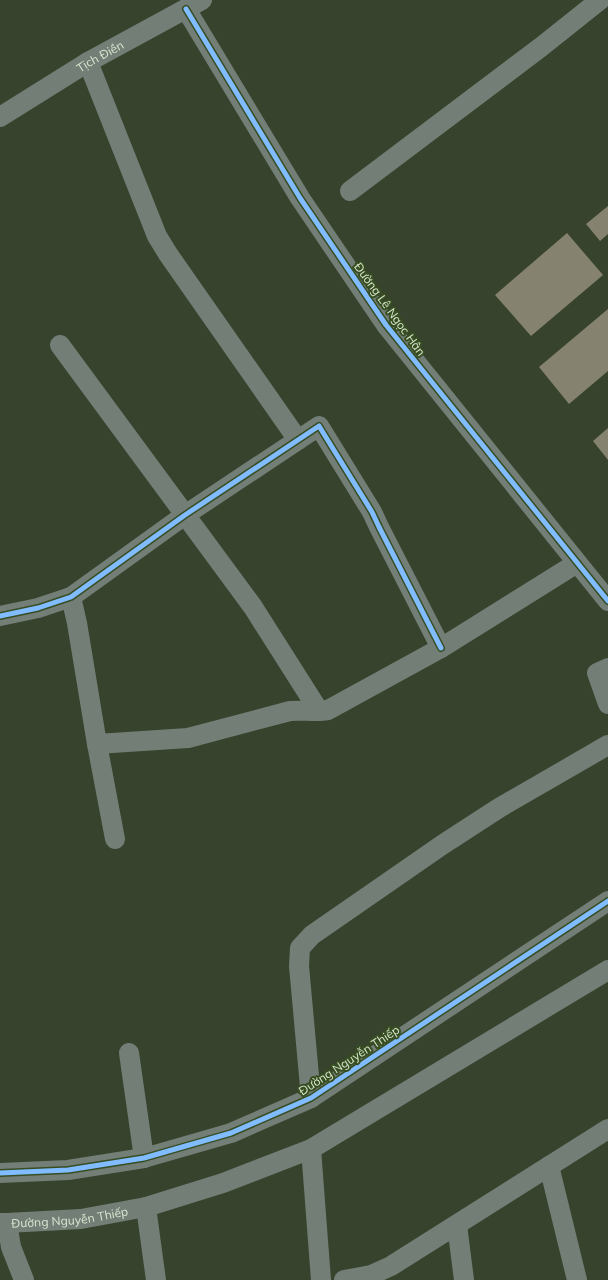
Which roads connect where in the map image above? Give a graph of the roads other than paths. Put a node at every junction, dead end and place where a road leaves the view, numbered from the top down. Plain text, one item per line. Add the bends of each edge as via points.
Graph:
1 (600, 0) edge
2 (194, 4) edge
3 (88, 62) junction
4 (0, 117) edge
5 (350, 191) dead end
6 (60, 345) dead end
7 (298, 440) junction
8 (185, 514) junction
9 (577, 563) junction
10 (71, 597) junction
11 (608, 601) edge
12 (0, 616) edge
13 (441, 648) junction
14 (608, 668) edge
15 (608, 704) edge
16 (319, 711) junction
17 (96, 744) junction
18 (608, 746) edge
19 (116, 839) dead end
20 (608, 901) edge
21 (608, 970) edge
22 (129, 1053) dead end
23 (311, 1098) junction
24 (608, 1129) edge
25 (311, 1149) junction
26 (144, 1158) junction
27 (549, 1166) junction
28 (0, 1173) edge
29 (146, 1207) junction
30 (4, 1223) edge
31 (457, 1224) junction
32 (6, 1249) edge
33 (24, 1280) edge
34 (156, 1280) edge
35 (321, 1280) edge
36 (344, 1280) edge
37 (464, 1280) edge
38 (577, 1280) edge

1 - 5 street
2 - 3 street, Tịch Điền
2 - 9 street, Đường Lê Ngọc Hân via 300,198 386,325
3 - 4 street, Tịch Điền
3 - 7 street via 157,236
6 - 8 street
7 - 8 street
7 - 13 street via 319,426 372,512
8 - 10 street
8 - 16 street via 253,607
9 - 11 street, Đường Lê Ngọc Hân
9 - 13 street
10 - 12 street via 38,608
10 - 17 street
13 - 16 street via 328,710
14 - 15 street via 597,673
16 - 17 street via 290,711 188,738
17 - 19 street
18 - 23 street via 467,828 312,934 300,948 299,966
20 - 23 street, Đường Nguyễn Thiếp
21 - 25 street, Đường Nguyễn Thiếp
22 - 26 street
23 - 26 street, Đường Nguyễn Thiếp via 231,1133
24 - 27 street
25 - 29 street, Đường Nguyễn Thiếp via 223,1183
25 - 35 street
26 - 28 street, Đường Nguyễn Thiếp via 68,1170
27 - 31 street
27 - 38 street
29 - 30 street, Đường Nguyễn Thiếp via 81,1219
29 - 34 street
30 - 32 street
31 - 36 street via 391,1266 371,1275
31 - 37 street
32 - 33 street

